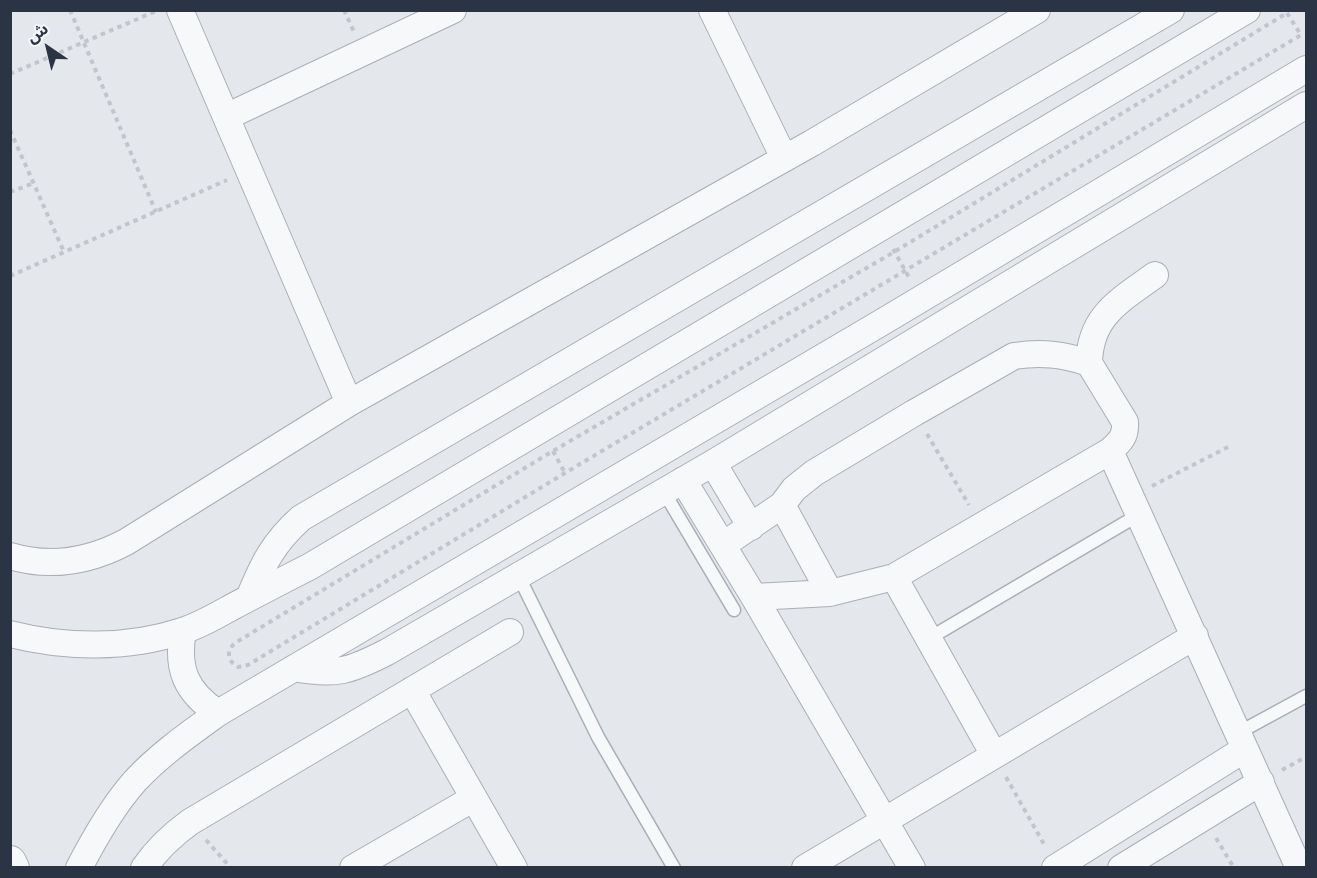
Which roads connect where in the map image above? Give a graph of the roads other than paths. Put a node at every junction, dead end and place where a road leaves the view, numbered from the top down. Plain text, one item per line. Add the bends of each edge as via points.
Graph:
1 (180, 10) edge
2 (453, 10) edge
3 (712, 10) edge
4 (1037, 10) edge
5 (1171, 10) edge
6 (1247, 10) edge
7 (1306, 69) edge
8 (1306, 105) edge
9 (226, 117) junction
10 (784, 158) junction
11 (1155, 275) dead end
12 (879, 324) junction
13 (896, 352) junction
14 (1089, 363) junction
15 (349, 403) junction
16 (1110, 451) junction
17 (713, 463) junction
18 (674, 486) junction
19 (782, 505) junction
20 (1136, 505) junction
21 (751, 527) junction
22 (723, 545) junction
23 (10, 556) edge
24 (894, 576) junction
25 (519, 577) junction
26 (830, 593) junction
27 (249, 598) junction
28 (744, 603) junction
29 (183, 631) junction
30 (510, 632) dead end
31 (10, 634) edge
32 (1195, 636) junction
33 (928, 639) junction
34 (294, 668) junction
35 (412, 690) junction
36 (1306, 696) edge
37 (218, 713) junction
38 (1242, 741) junction
39 (994, 756) junction
40 (1261, 782) junction
41 (474, 798) junction
42 (885, 820) junction
43 (10, 862) edge
44 (13, 867) edge
45 (79, 867) edge
46 (144, 867) edge
47 (353, 867) edge
48 (514, 867) edge
49 (674, 867) edge
50 (805, 867) edge
51 (912, 867) edge
52 (1056, 867) edge
53 (1121, 867) edge
54 (1299, 867) edge

1 - 9 street
2 - 9 street
3 - 10 street
4 - 10 street
5 - 27 street via 301,518 282,535 268,556
6 - 27 street via 881,228 547,440
7 - 12 street
8 - 13 street
9 - 15 street
10 - 15 street
11 - 14 street via 1107,311 1089,348
12 - 13 street
12 - 34 street
13 - 17 street
14 - 16 street via 1125,422 1122,441
14 - 19 street via 1052,354 1014,357 814,473
15 - 23 street via 103,554 65,562 27,561
16 - 20 street
16 - 24 street
17 - 18 street
17 - 21 street
18 - 22 street
18 - 25 street
18 - 28 lane
19 - 21 street
19 - 26 street
20 - 32 street
20 - 33 lane
21 - 22 street
22 - 28 street
24 - 26 street
24 - 33 street
25 - 34 street via 346,671 321,673
25 - 49 lane via 598,737
26 - 28 street
27 - 29 street
28 - 42 street
29 - 31 street via 128,643 79,644
29 - 37 street via 180,647 185,679 204,704
30 - 35 street
32 - 38 street
32 - 39 street
33 - 39 street
34 - 37 street
35 - 41 street
35 - 46 street via 190,822 155,852
36 - 38 lane
37 - 45 street via 135,781 99,829
38 - 40 street
38 - 52 street
39 - 42 street
40 - 53 street
40 - 54 street
41 - 47 street
41 - 48 street
42 - 50 street
42 - 51 street
43 - 44 street

